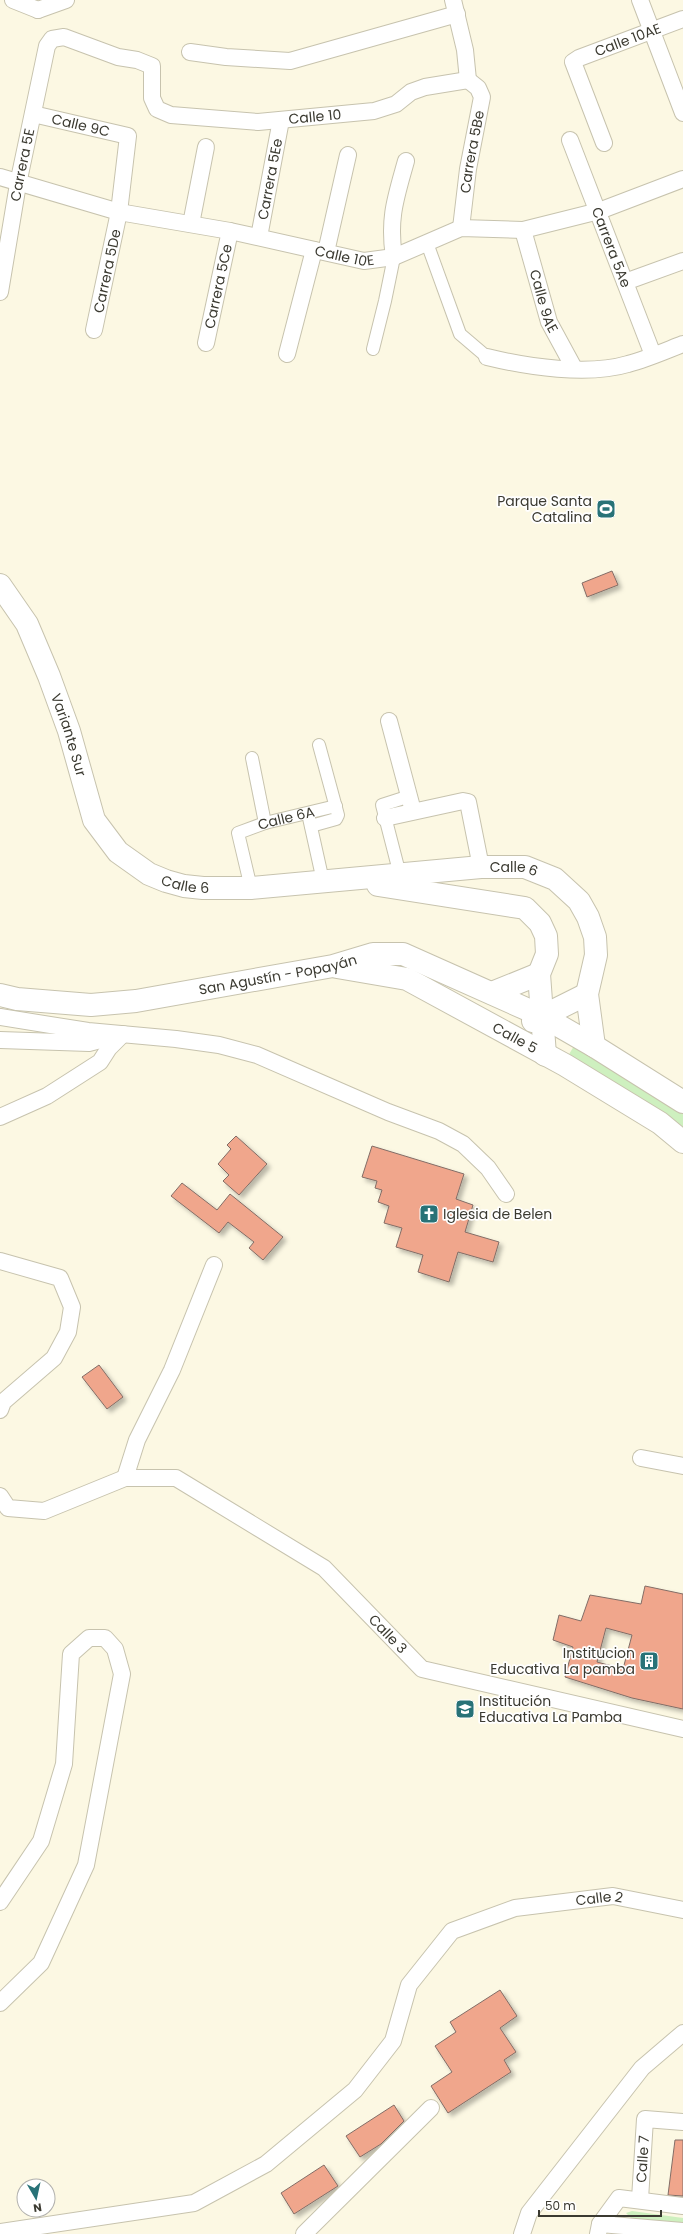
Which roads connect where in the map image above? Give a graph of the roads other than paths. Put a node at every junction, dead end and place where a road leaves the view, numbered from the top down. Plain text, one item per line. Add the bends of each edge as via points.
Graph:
1 (13, 0) edge
2 (66, 0) edge
3 (640, 0) edge
4 (40, 5) edge
5 (455, 7) edge
6 (683, 19) edge
7 (652, 30) junction
8 (190, 52) dead end
9 (468, 80) junction
10 (157, 109) joint
11 (683, 112) edge
12 (33, 114) junction
13 (281, 120) junction
14 (128, 136) joint
15 (570, 140) dead end
16 (604, 143) dead end
17 (206, 147) dead end
18 (348, 155) dead end
19 (406, 160) dead end
20 (0, 177) edge
21 (683, 180) edge
22 (18, 184) junction
23 (599, 211) junction
24 (119, 212) junction
25 (191, 224) junction
26 (461, 228) junction
27 (522, 230) junction
28 (230, 231) junction
29 (259, 237) junction
30 (427, 243) junction
31 (320, 251) junction
32 (394, 257) junction
33 (683, 261) edge
34 (625, 282) junction
35 (0, 292) edge
36 (94, 330) dead end
37 (206, 343) dead end
38 (683, 344) edge
39 (373, 350) dead end
40 (287, 354) dead end
41 (653, 355) junction
42 (487, 357) joint
43 (574, 368) junction
44 (0, 585) edge
45 (389, 721) dead end
46 (319, 745) dead end
47 (252, 758) dead end
48 (412, 803) junction
49 (337, 812) junction
50 (384, 812) joint
51 (308, 813) junction
52 (265, 823) junction
53 (311, 826) junction
54 (482, 868) junction
55 (149, 874) joint
56 (400, 875) junction
57 (332, 880) junction
58 (252, 888) junction
59 (333, 966) junction
60 (539, 974) junction
61 (492, 993) junction
62 (587, 994) junction
63 (0, 995) edge
64 (542, 1016) junction
65 (0, 1018) edge
66 (507, 1033) junction
67 (123, 1034) junction
68 (0, 1040) edge
69 (594, 1046) junction
70 (545, 1055) junction
71 (683, 1102) edge
72 (0, 1117) edge
73 (683, 1142) edge
74 (506, 1194) dead end
75 (0, 1261) edge
76 (214, 1266) dead end
77 (0, 1410) edge
78 (641, 1458) dead end
79 (683, 1466) edge
80 (125, 1478) junction
81 (0, 1496) edge
82 (683, 1729) edge
83 (0, 1902) edge
84 (683, 1910) edge
85 (0, 2003) edge
86 (683, 2033) edge
87 (431, 2108) dead end
88 (683, 2122) edge
89 (640, 2200) junction
90 (683, 2206) edge
91 (599, 2229) edge
92 (683, 2230) edge
93 (0, 2232) edge
94 (304, 2234) edge
95 (522, 2234) edge

1 - 4 street
2 - 4 street
3 - 7 street
5 - 8 street via 290,61
5 - 9 street via 465,50
6 - 7 street, Calle 10AE
7 - 11 street
7 - 16 street, Calle 10AE via 573,62
9 - 13 street, Calle 10 via 425,87 411,92 396,104 374,111
9 - 26 street, Carrera 5Be via 478,88 482,97 468,169
10 - 12 street, Carrera 5E via 152,98 152,66 118,57 64,37 52,39 47,46
10 - 13 street, Calle 10 via 171,115 258,122
12 - 14 street, Calle 9C
12 - 22 street, Carrera 5E
13 - 29 street, Carrera 5Ee
14 - 24 street, Carrera 5De
15 - 23 street, Carrera 5Ae
17 - 25 street
18 - 31 street
19 - 32 street via 391,217
20 - 22 street, Calle 10E
21 - 23 street, Calle 10E
22 - 24 street, Calle 10E
22 - 35 street, Carrera 5E
23 - 27 street, Calle 10E
23 - 34 street, Carrera 5Ae
24 - 25 street, Calle 10E
24 - 36 street, Carrera 5De
25 - 28 street, Calle 10E
26 - 27 street, Calle 10E
26 - 30 street, Calle 10E
27 - 43 street, Calle 9AE via 549,322
28 - 29 street, Calle 10E
28 - 37 street, Carrera 5Ce
29 - 31 street, Calle 10E
30 - 32 street, Calle 10E
30 - 42 street via 460,334
31 - 32 street, Calle 10E via 364,261
31 - 40 street
32 - 39 street
33 - 34 street
34 - 41 street, Carrera 5Ae
38 - 41 street
41 - 43 street via 627,364 595,370
42 - 43 street via 522,366
44 - 55 main road, Variante Sur via 27,624 49,676 69,731 94,820 118,852
45 - 48 street
46 - 49 street
47 - 52 street
48 - 50 street
48 - 54 street via 468,802
49 - 51 street, Calle 6A
49 - 53 street, Calle 6A
50 - 56 street
51 - 52 street, Calle 6A
51 - 53 street
52 - 58 street, Calle 6A via 238,833
53 - 57 street
54 - 56 main road, Calle 6
54 - 62 main road, Calle 6 via 525,867 555,879 579,901 595,937 596,956
55 - 58 main road, Calle 6 via 184,886
56 - 57 main road, Calle 6
57 - 58 main road, Calle 6
57 - 60 main road, Calle 6 via 525,908 540,923 546,936 547,954
59 - 61 main road, San Agustín - Popayán via 373,954 403,954
59 - 63 main road, San Agustín - Popayán via 136,1001 91,1005 17,999
59 - 66 main road, Calle 5 via 407,979
60 - 61 main road
60 - 64 main road, Calle 6
61 - 64 main road, San Agustín - Popayán
62 - 64 main road
62 - 69 main road, Calle 6
64 - 66 main road
64 - 69 main road
64 - 70 main road, Calle 6
65 - 67 street
66 - 70 main road, Calle 5
67 - 68 street via 90,1043
67 - 72 street via 100,1062 47,1096
67 - 74 street via 219,1045 257,1056 439,1131 463,1144 488,1168
69 - 71 main road
70 - 73 main road, Calle 5 via 660,1122
75 - 77 street via 60,1278 72,1307 68,1332 54,1358 3,1402
76 - 80 street via 172,1370 137,1440
78 - 79 street
80 - 81 street via 44,1511 8,1508
80 - 82 street, Calle 3 via 176,1478 324,1568 422,1669
83 - 85 street via 41,1841 64,1764 71,1654 89,1638 105,1638 114,1649 122,1674 86,1865 40,1963
84 - 93 street, Calle 2 via 613,1896 515,1908 452,1931 409,1985 393,2041 355,2090 266,2164 194,2202
86 - 95 street via 642,2068 529,2213
87 - 94 street
88 - 89 street, Calle 7 via 645,2119
89 - 90 street
89 - 91 street via 619,2198
91 - 92 street

